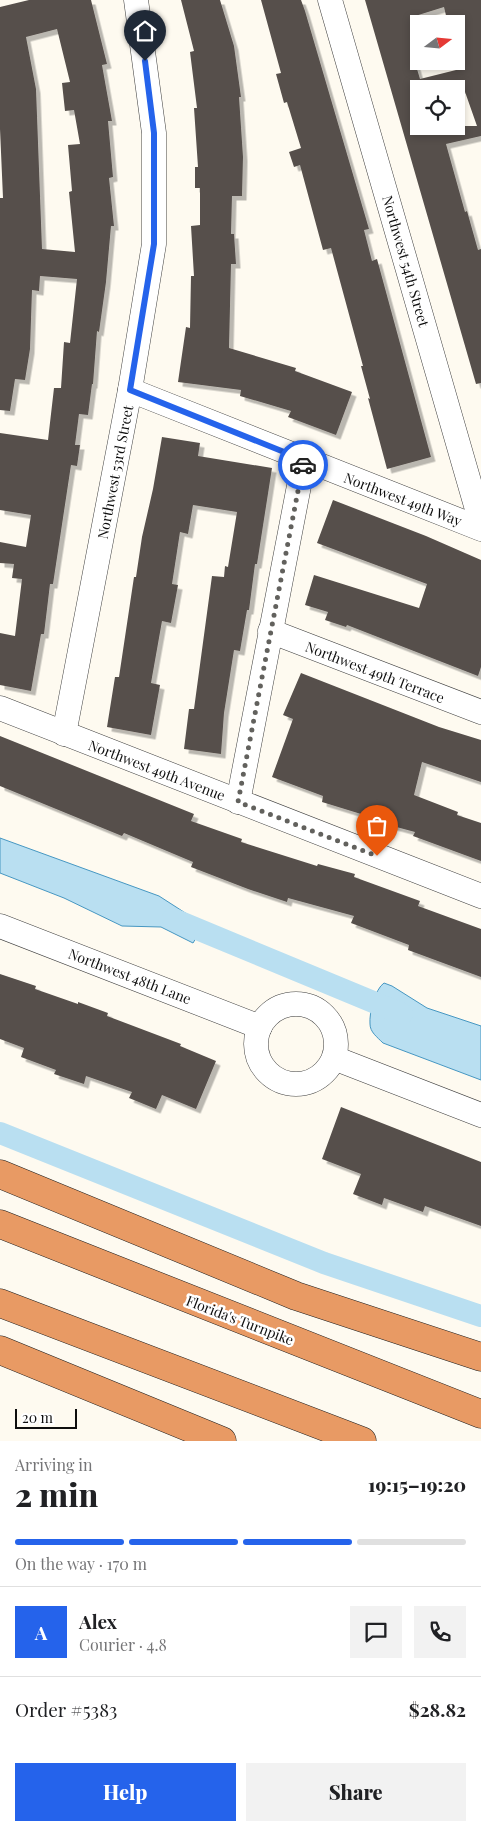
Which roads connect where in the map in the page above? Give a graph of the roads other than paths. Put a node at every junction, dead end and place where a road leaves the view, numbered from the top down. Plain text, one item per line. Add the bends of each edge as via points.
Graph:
1 (136, 0) edge
2 (330, 0) edge
3 (130, 390) junction
4 (304, 460) junction
5 (481, 523) edge
6 (481, 529) edge
7 (270, 631) junction
8 (0, 708) edge
9 (481, 712) edge
10 (64, 734) junction
11 (238, 802) junction
12 (481, 896) edge
13 (0, 926) edge
14 (260, 1027) junction
15 (334, 1058) junction
16 (481, 1115) edge
17 (0, 1174) edge
18 (0, 1224) edge
19 (0, 1303) edge
20 (0, 1350) edge
21 (481, 1356) edge
22 (481, 1414) edge
23 (222, 1441) edge
24 (362, 1441) edge

1 - 3 street, Northwest 53rd Street via 154,133 154,244
2 - 5 street, Northwest 54th Street
3 - 4 street, Northwest 49th Way
3 - 10 street, Northwest 53rd Street
4 - 6 street, Northwest 49th Way
4 - 7 street
7 - 9 street, Northwest 49th Terrace
7 - 11 street
8 - 10 street, Northwest 49th Avenue
10 - 11 street, Northwest 49th Avenue
11 - 12 street, Northwest 49th Avenue
13 - 14 street, Northwest 48th Lane
14 - 15 street via 276,1010 300,1004 312,1008 330,1023 336,1046
14 - 15 street via 257,1053 270,1075 281,1081 307,1083 328,1069
15 - 16 street
17 - 21 highway via 296,1296
18 - 22 highway, Florida's Turnpike
19 - 24 highway
20 - 23 highway

